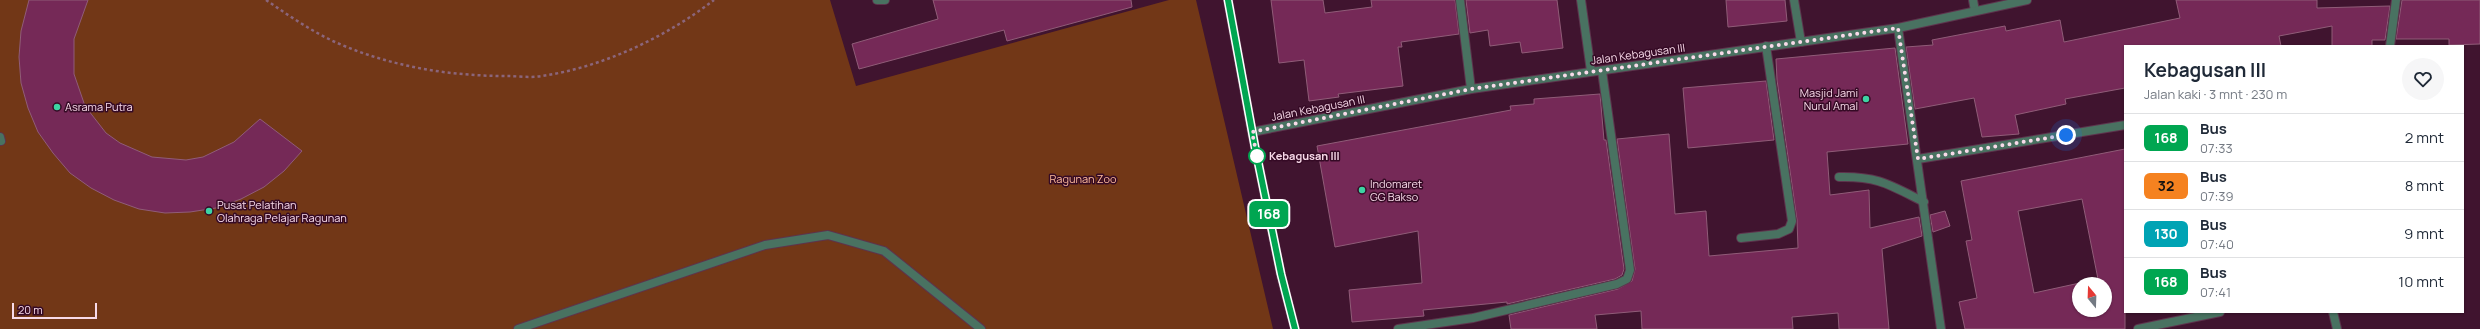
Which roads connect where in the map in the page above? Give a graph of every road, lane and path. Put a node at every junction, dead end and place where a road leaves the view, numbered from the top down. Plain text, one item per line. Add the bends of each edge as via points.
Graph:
1 (266, 0) edge
2 (714, 0) edge
3 (877, 0) edge
4 (885, 0) edge
5 (1228, 0) edge
6 (1460, 0) edge
7 (1581, 0) edge
8 (1794, 0) edge
9 (1973, 0) edge
10 (2027, 0) edge
11 (2396, 0) edge
12 (1975, 11) junction
13 (1898, 28) junction
14 (1801, 42) junction
15 (2390, 45) edge
16 (1766, 46) junction
17 (1591, 71) junction
18 (1602, 71) junction
19 (1471, 89) junction
20 (2124, 125) edge
21 (1252, 132) junction
22 (1918, 159) junction
23 (1839, 177) dead end
24 (1924, 202) junction
25 (1741, 238) dead end
26 (2215, 313) edge
27 (2333, 313) edge
28 (518, 329) edge
29 (981, 329) edge
30 (1295, 329) edge
31 (1398, 329) edge
32 (1941, 329) edge
33 (2138, 329) edge
34 (2337, 329) edge

1 - 2 path via 335,42 432,72 541,76 599,62 653,39 697,14
3 - 4 street
5 - 21 main road
6 - 19 street
7 - 17 street
8 - 14 street
9 - 12 street
10 - 12 street, Jalan Kebagusan III
11 - 15 street
12 - 13 street, Jalan Kebagusan III
13 - 14 street, Jalan Kebagusan III
13 - 22 street
14 - 16 street, Jalan Kebagusan III
16 - 18 street, Jalan Kebagusan III
16 - 25 street via 1792,221 1789,229 1778,234
17 - 18 street, Jalan Kebagusan III
17 - 19 street, Jalan Kebagusan III
18 - 31 street via 1630,270 1627,279 1617,284 1473,318
19 - 21 street, Jalan Kebagusan III
20 - 22 street
21 - 30 main road
22 - 24 street
23 - 24 street via 1864,176 1881,181
24 - 32 street
26 - 33 street
27 - 34 street
28 - 29 street via 765,245 828,236 884,251

